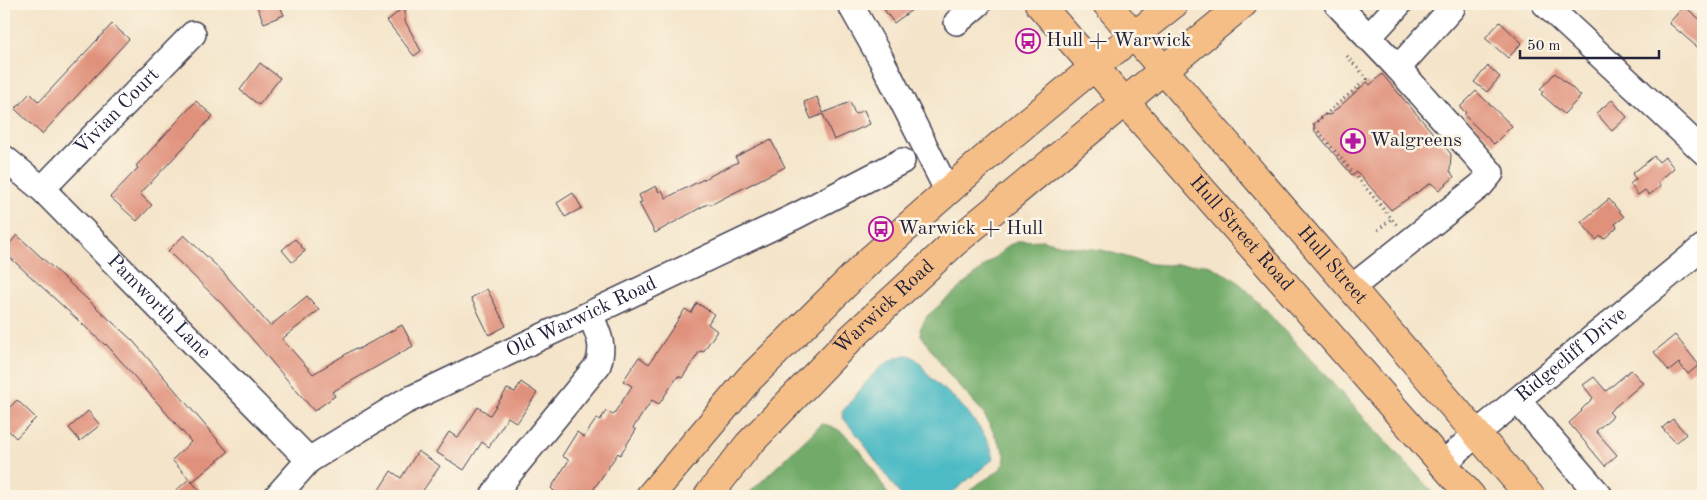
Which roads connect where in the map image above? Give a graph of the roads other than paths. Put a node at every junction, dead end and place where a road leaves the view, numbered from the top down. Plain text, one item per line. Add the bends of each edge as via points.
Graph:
1 (850, 4) edge
2 (978, 4) edge
3 (1039, 4) edge
4 (1107, 4) edge
5 (1174, 4) edge
6 (1243, 4) edge
7 (1337, 4) edge
8 (1399, 4) edge
9 (1448, 4) edge
10 (1545, 4) edge
11 (957, 22) dead end
12 (193, 34) dead end
13 (1134, 35) junction
14 (1368, 38) junction
15 (1094, 67) junction
16 (1398, 68) junction
17 (1164, 70) junction
18 (1125, 102) junction
19 (1703, 151) edge
20 (4, 158) edge
21 (902, 161) dead end
22 (42, 189) junction
23 (947, 190) junction
24 (1703, 247) edge
25 (1351, 288) junction
26 (590, 314) junction
27 (1518, 401) junction
28 (1476, 434) junction
29 (309, 460) junction
30 (1442, 465) junction
31 (276, 496) edge
32 (493, 496) edge
33 (650, 496) edge
34 (708, 496) edge
35 (1471, 496) edge
36 (1530, 496) edge
37 (1600, 496) edge

1 - 23 street
2 - 11 street
3 - 15 main road, Hull Street Road
4 - 13 main road
5 - 13 main road
6 - 17 main road, Warwick Road
7 - 14 street
8 - 14 street
9 - 16 street via 1452,8
10 - 19 street
12 - 22 street, Vivian Court
13 - 15 main road
13 - 17 main road, Hull Street
14 - 16 street
15 - 18 main road, Hull Street Road
15 - 23 main road
16 - 25 street via 1491,173 1481,185
17 - 18 main road, Warwick Road
17 - 25 main road, Hull Street
18 - 30 main road, Hull Street Road
18 - 34 main road, Warwick Road via 954,243 848,340 748,445
20 - 22 street, Pamworth Lane
21 - 26 street, Old Warwick Road via 796,216
22 - 29 street, Pamworth Lane
23 - 33 main road via 871,259 749,380
24 - 27 street, Ridgecliff Drive
25 - 28 main road, Hull Street
26 - 29 street, Old Warwick Road via 404,402
26 - 32 street via 602,344 598,365
27 - 28 street, Ridgecliff Drive
27 - 37 street
28 - 30 street, Ridgecliff Drive
28 - 36 main road, Hull Street
29 - 31 street, Old Warwick Road
30 - 35 main road

